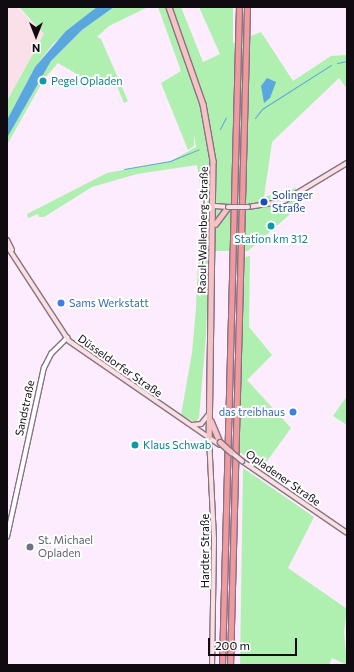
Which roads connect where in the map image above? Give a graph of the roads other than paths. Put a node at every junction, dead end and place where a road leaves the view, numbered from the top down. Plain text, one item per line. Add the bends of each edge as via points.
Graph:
1 (169, 7) edge
2 (239, 7) edge
3 (247, 7) edge
4 (347, 163) edge
5 (215, 206) junction
6 (228, 207) junction
7 (214, 228) junction
8 (7, 240) edge
9 (7, 246) edge
10 (13, 253) junction
11 (67, 338) junction
12 (209, 414) junction
13 (190, 425) junction
14 (209, 437) junction
15 (220, 444) junction
16 (231, 452) joint
17 (347, 533) edge
18 (7, 537) edge
19 (212, 665) edge
20 (222, 665) edge
21 (230, 665) edge

1 - 5 main road, Raoul-Wallenberg-Straße via 203,104 213,161
2 - 20 highway
3 - 21 highway
4 - 6 main road, bridge via 284,201 248,207
5 - 6 main road
5 - 7 main road, Raoul-Wallenberg-Straße
6 - 7 main road via 221,213
7 - 12 main road, Raoul-Wallenberg-Straße
8 - 10 main road, Düsseldorfer Straße
9 - 10 main road, Düsseldorfer Straße
10 - 11 main road, Düsseldorfer Straße
11 - 13 main road, Düsseldorfer Straße
11 - 18 street, Sandstraße via 51,354 44,368
12 - 13 main road via 200,424
12 - 14 main road, Raoul-Wallenberg-Straße
12 - 15 main road via 214,434
13 - 14 main road, Düsseldorfer Straße
14 - 15 main road
14 - 19 main road, Hardter Straße via 214,517
15 - 16 main road, bridge
16 - 17 main road, Opladener Straße, bridge

